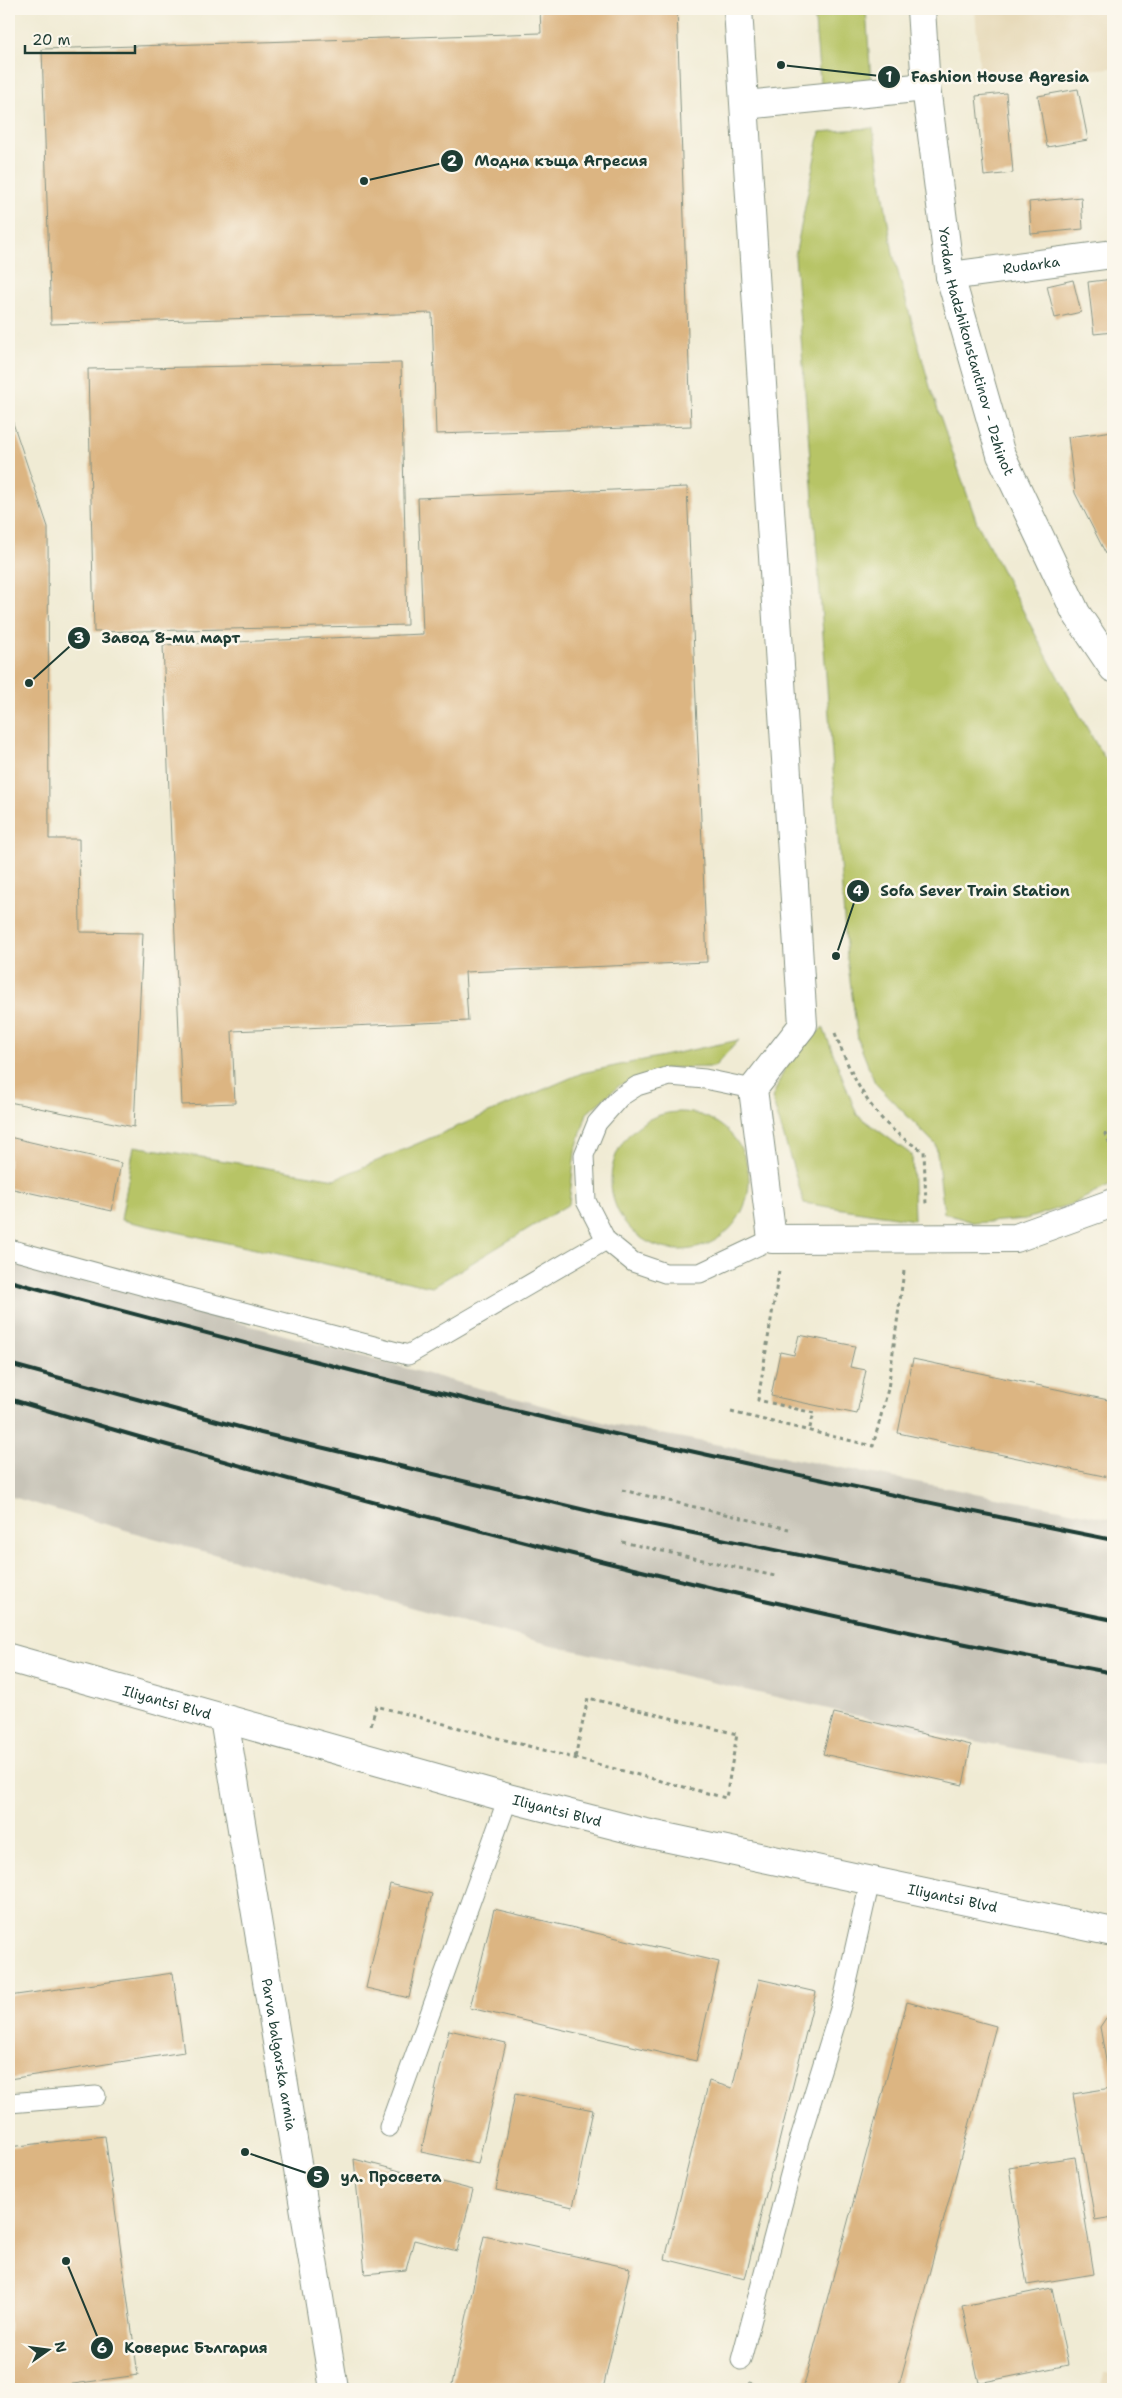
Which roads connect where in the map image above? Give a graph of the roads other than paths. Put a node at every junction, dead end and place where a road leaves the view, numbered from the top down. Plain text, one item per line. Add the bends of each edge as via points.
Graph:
1 (738, 9) edge
2 (921, 9) edge
3 (926, 87) junction
4 (745, 104) junction
5 (1113, 254) edge
6 (950, 276) junction
7 (1113, 668) edge
8 (753, 1089) junction
9 (1113, 1203) edge
10 (772, 1239) junction
11 (606, 1240) junction
12 (9, 1249) edge
13 (9, 1658) edge
14 (224, 1719) junction
15 (508, 1798) junction
16 (870, 1881) junction
17 (1113, 1932) edge
18 (96, 2096) dead end
19 (9, 2104) edge
20 (388, 2127) dead end
21 (741, 2360) dead end
22 (334, 2389) edge

1 - 4 street
2 - 3 street, Yordan Hadzhikonstantinov - Dzhinot
3 - 4 street
3 - 6 street, Yordan Hadzhikonstantinov - Dzhinot
4 - 8 street via 804,1026
5 - 6 street, Rudarka
6 - 7 street, Yordan Hadzhikonstantinov - Dzhinot via 1001,455 1076,613
8 - 10 street
8 - 11 lane via 704,1078 670,1076 637,1086 620,1097 597,1122 584,1154 586,1201
9 - 10 street via 1016,1238
10 - 11 lane via 700,1273 665,1273 633,1262
11 - 12 lane via 408,1355
13 - 14 street, Iliyantsi Blvd
14 - 15 street, Iliyantsi Blvd
14 - 22 street, Parva balgarska armia
15 - 16 street, Iliyantsi Blvd via 641,1832
15 - 20 lane
16 - 17 street, Iliyantsi Blvd
16 - 21 lane via 844,1996 798,2141
18 - 19 lane

